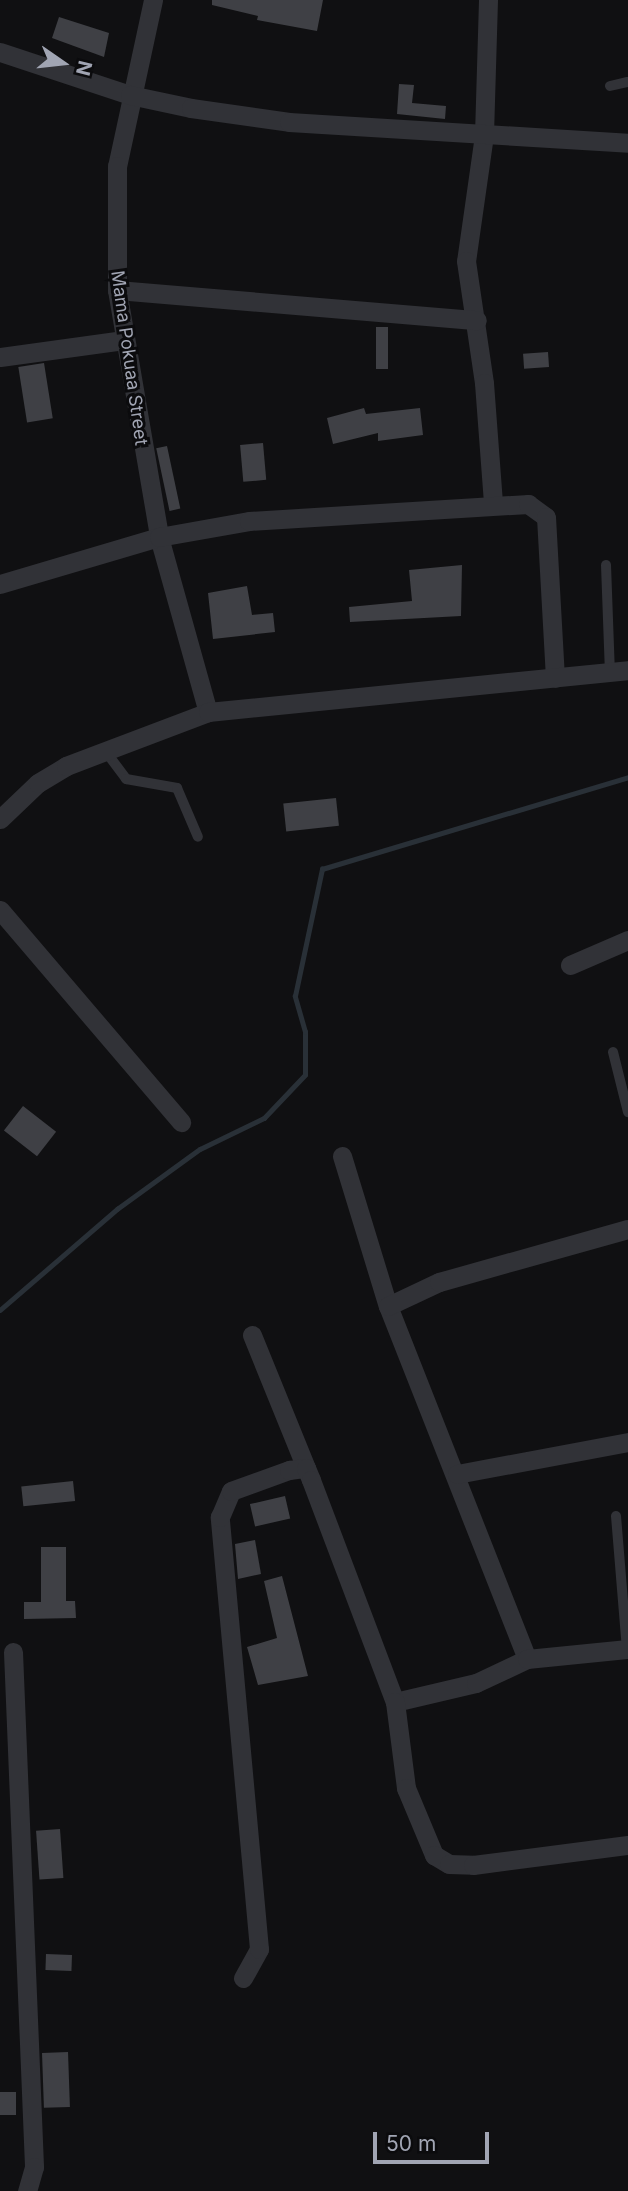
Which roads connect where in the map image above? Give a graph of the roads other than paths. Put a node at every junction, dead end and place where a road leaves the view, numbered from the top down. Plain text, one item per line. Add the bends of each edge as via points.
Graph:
1 (153, 0) edge
2 (488, 0) edge
3 (0, 52) edge
4 (628, 82) edge
5 (610, 86) dead end
6 (130, 95) junction
7 (484, 135) junction
8 (628, 143) edge
9 (117, 290) junction
10 (477, 320) junction
11 (124, 340) junction
12 (0, 357) edge
13 (493, 504) junction
14 (159, 537) junction
15 (606, 565) dead end
16 (0, 584) edge
17 (619, 671) edge
18 (555, 678) junction
19 (208, 712) junction
20 (106, 752) junction
21 (0, 819) edge
22 (198, 837) dead end
23 (0, 910) edge
24 (628, 940) edge
25 (570, 965) dead end
26 (612, 1052) dead end
27 (628, 1112) edge
28 (181, 1122) dead end
29 (342, 1156) dead end
30 (628, 1229) edge
31 (388, 1306) junction
32 (252, 1335) dead end
33 (628, 1442) edge
34 (306, 1468) junction
35 (457, 1474) junction
36 (616, 1516) dead end
37 (627, 1649) edge
38 (12, 1652) dead end
39 (527, 1659) junction
40 (395, 1702) junction
41 (628, 1845) edge
42 (243, 1978) dead end
43 (27, 2191) edge

1 - 6 street, Mama Pokuaa Street
2 - 7 street
3 - 6 street
4 - 5 lane
6 - 7 street via 289,122
6 - 9 street, Mama Pokuaa Street via 117,166
7 - 8 street
7 - 10 street via 466,261
9 - 10 street
9 - 11 street, Mama Pokuaa Street
10 - 13 street
11 - 12 street
11 - 14 street, Mama Pokuaa Street
13 - 14 street via 249,521
13 - 18 street via 528,504 546,517
14 - 16 street
14 - 19 street, Mama Pokuaa Street
15 - 17 lane
17 - 18 street
18 - 19 street
19 - 20 street
20 - 21 street via 38,783
20 - 22 lane via 126,779 177,788
23 - 28 street
24 - 25 street
26 - 27 lane
29 - 31 street
30 - 31 street via 439,1282
31 - 35 street
32 - 34 street
33 - 35 street
34 - 40 street
34 - 42 street via 231,1491 220,1517 259,1949
35 - 39 street
36 - 37 lane
37 - 39 street
38 - 43 street via 34,2167
39 - 40 street via 476,1683
40 - 41 street via 406,1788 434,1855 449,1864

